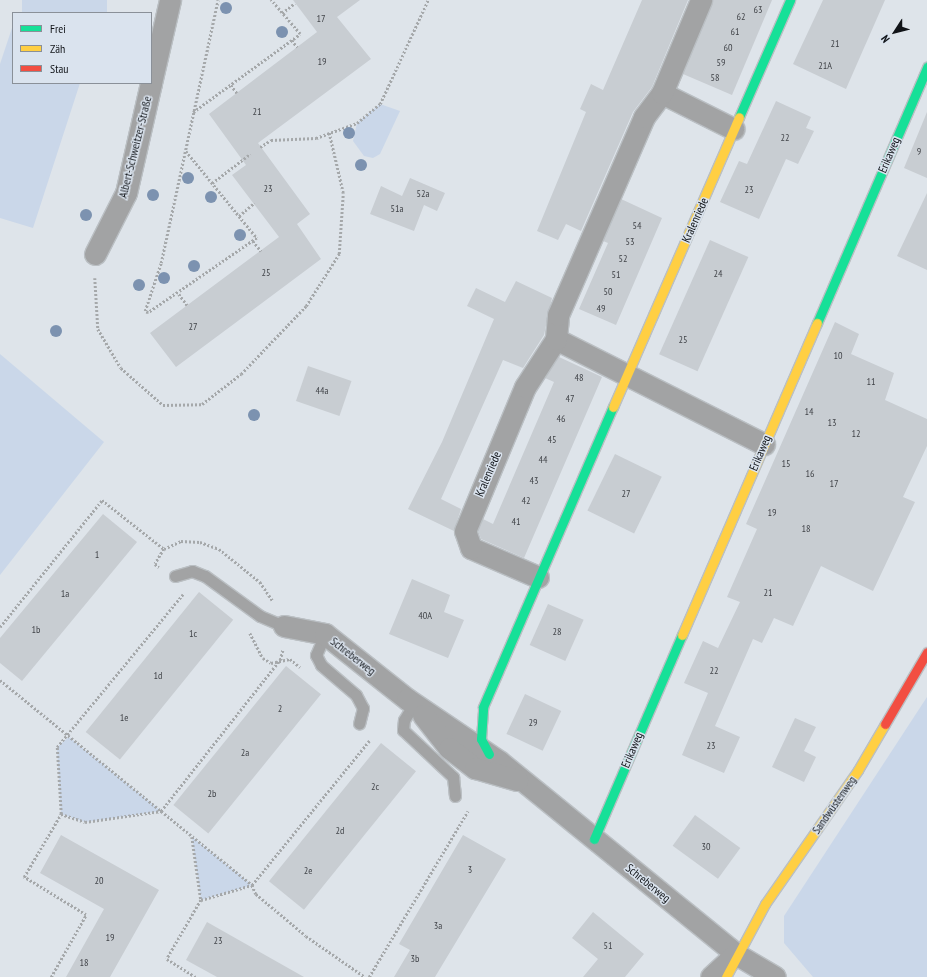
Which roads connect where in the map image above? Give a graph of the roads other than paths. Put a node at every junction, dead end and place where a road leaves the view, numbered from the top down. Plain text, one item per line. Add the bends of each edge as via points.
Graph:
1 (170, 0) edge
2 (701, 0) edge
3 (790, 0) edge
4 (927, 67) edge
5 (152, 79) edge
6 (151, 84) edge
7 (662, 93) junction
8 (734, 129) junction
9 (95, 254) road end
10 (556, 339) junction
11 (626, 377) junction
12 (764, 444) junction
13 (170, 574) road end
14 (538, 577) junction
15 (284, 626) joint
16 (324, 634) junction
17 (927, 652) edge
18 (414, 704) junction
19 (359, 724) dead end
20 (489, 754) junction
21 (524, 782) junction
22 (455, 796) dead end
23 (594, 839) junction
24 (736, 954) junction
25 (711, 977) edge
26 (726, 977) edge
27 (775, 977) edge

1 - 5 street, Albert-Schweitzer-Straße
2 - 7 street, Kralenriede
3 - 8 street, Kralenriede
4 - 12 street, Erikaweg
6 - 9 street, Albert-Schweitzer-Straße via 126,194
7 - 8 street
7 - 10 street, Kralenriede via 644,117 558,315
8 - 11 street, Kralenriede
10 - 11 street
10 - 14 street, Kralenriede via 524,387 465,532 472,548
11 - 12 street
11 - 14 street, Kralenriede
12 - 23 street, Erikaweg
13 - 15 lane via 192,571 205,576 260,616
14 - 20 street, Kralenriede via 483,707 481,738
15 - 16 street, Schreberweg
16 - 18 street, Schreberweg
16 - 19 lane via 316,655 321,664 356,695 363,708
17 - 24 street, Sandwüstenweg via 858,770 765,904
18 - 20 street, Schreberweg
18 - 21 street, Schreberweg via 449,748 475,768
18 - 22 lane via 404,720 403,730 453,777
20 - 21 street, Schreberweg
21 - 23 street, Schreberweg
23 - 24 street, Schreberweg
24 - 25 street
24 - 26 street, Sandwüstenweg
24 - 27 street, Schreberweg

